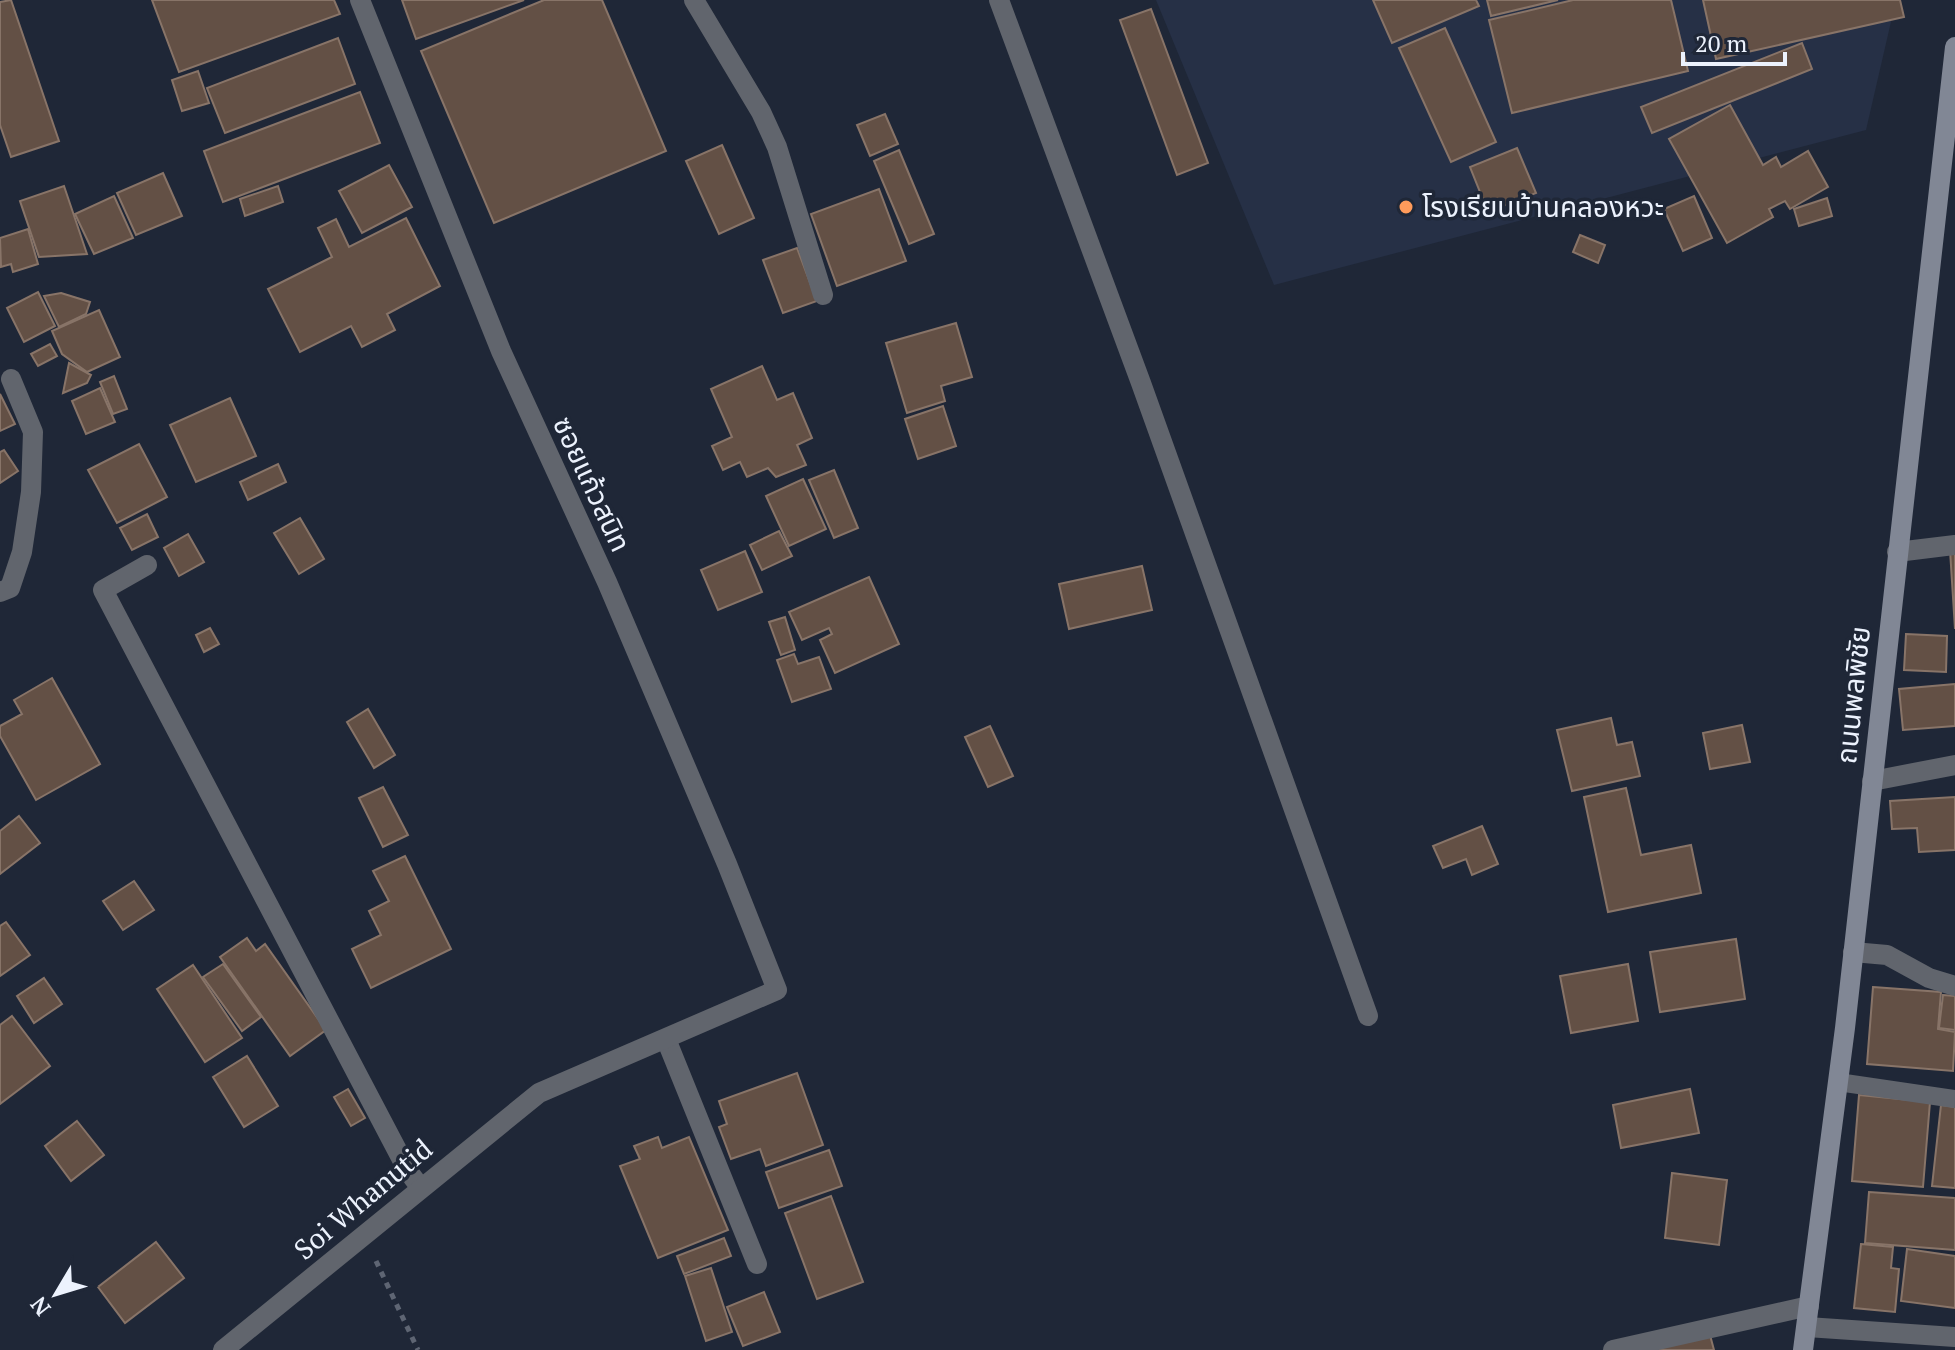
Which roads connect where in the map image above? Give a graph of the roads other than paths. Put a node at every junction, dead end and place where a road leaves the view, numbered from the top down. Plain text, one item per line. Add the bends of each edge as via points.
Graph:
1 (360, 0) edge
2 (694, 0) edge
3 (999, 0) edge
4 (1955, 47) edge
5 (823, 295) dead end
6 (11, 379) dead end
7 (1955, 545) edge
8 (1897, 552) junction
9 (147, 565) dead end
10 (0, 592) edge
11 (1955, 765) edge
12 (1872, 781) junction
13 (1853, 952) junction
14 (1955, 986) edge
15 (777, 990) joint
16 (1368, 1016) dead end
17 (666, 1039) junction
18 (1838, 1082) junction
19 (1955, 1099) edge
20 (420, 1187) junction
21 (757, 1264) dead end
22 (1808, 1316) junction
23 (1955, 1337) edge
24 (223, 1350) edge
25 (1613, 1350) edge
26 (1803, 1350) edge

1 - 15 street, ซอยแก้วสนิท via 501,351 607,582
2 - 5 street via 777,147
3 - 16 street
4 - 8 street, ถนนพลพิชัย
6 - 10 street via 33,432 31,492 22,552 10,588
7 - 8 street
8 - 12 street, ถนนพลพิชัย
9 - 20 street via 103,590
11 - 12 street
12 - 13 street, ถนนพลพิชัย
13 - 14 street via 1887,955
13 - 18 street, ถนนพลพิชัย
15 - 17 street, Soi Whanutid
17 - 20 street, Soi Whanutid via 539,1093
17 - 21 street
18 - 19 lane
18 - 22 street, ถนนพลพิชัย
20 - 24 street, Soi Whanutid
22 - 23 street
22 - 25 street
22 - 26 street, ถนนพลพิชัย

